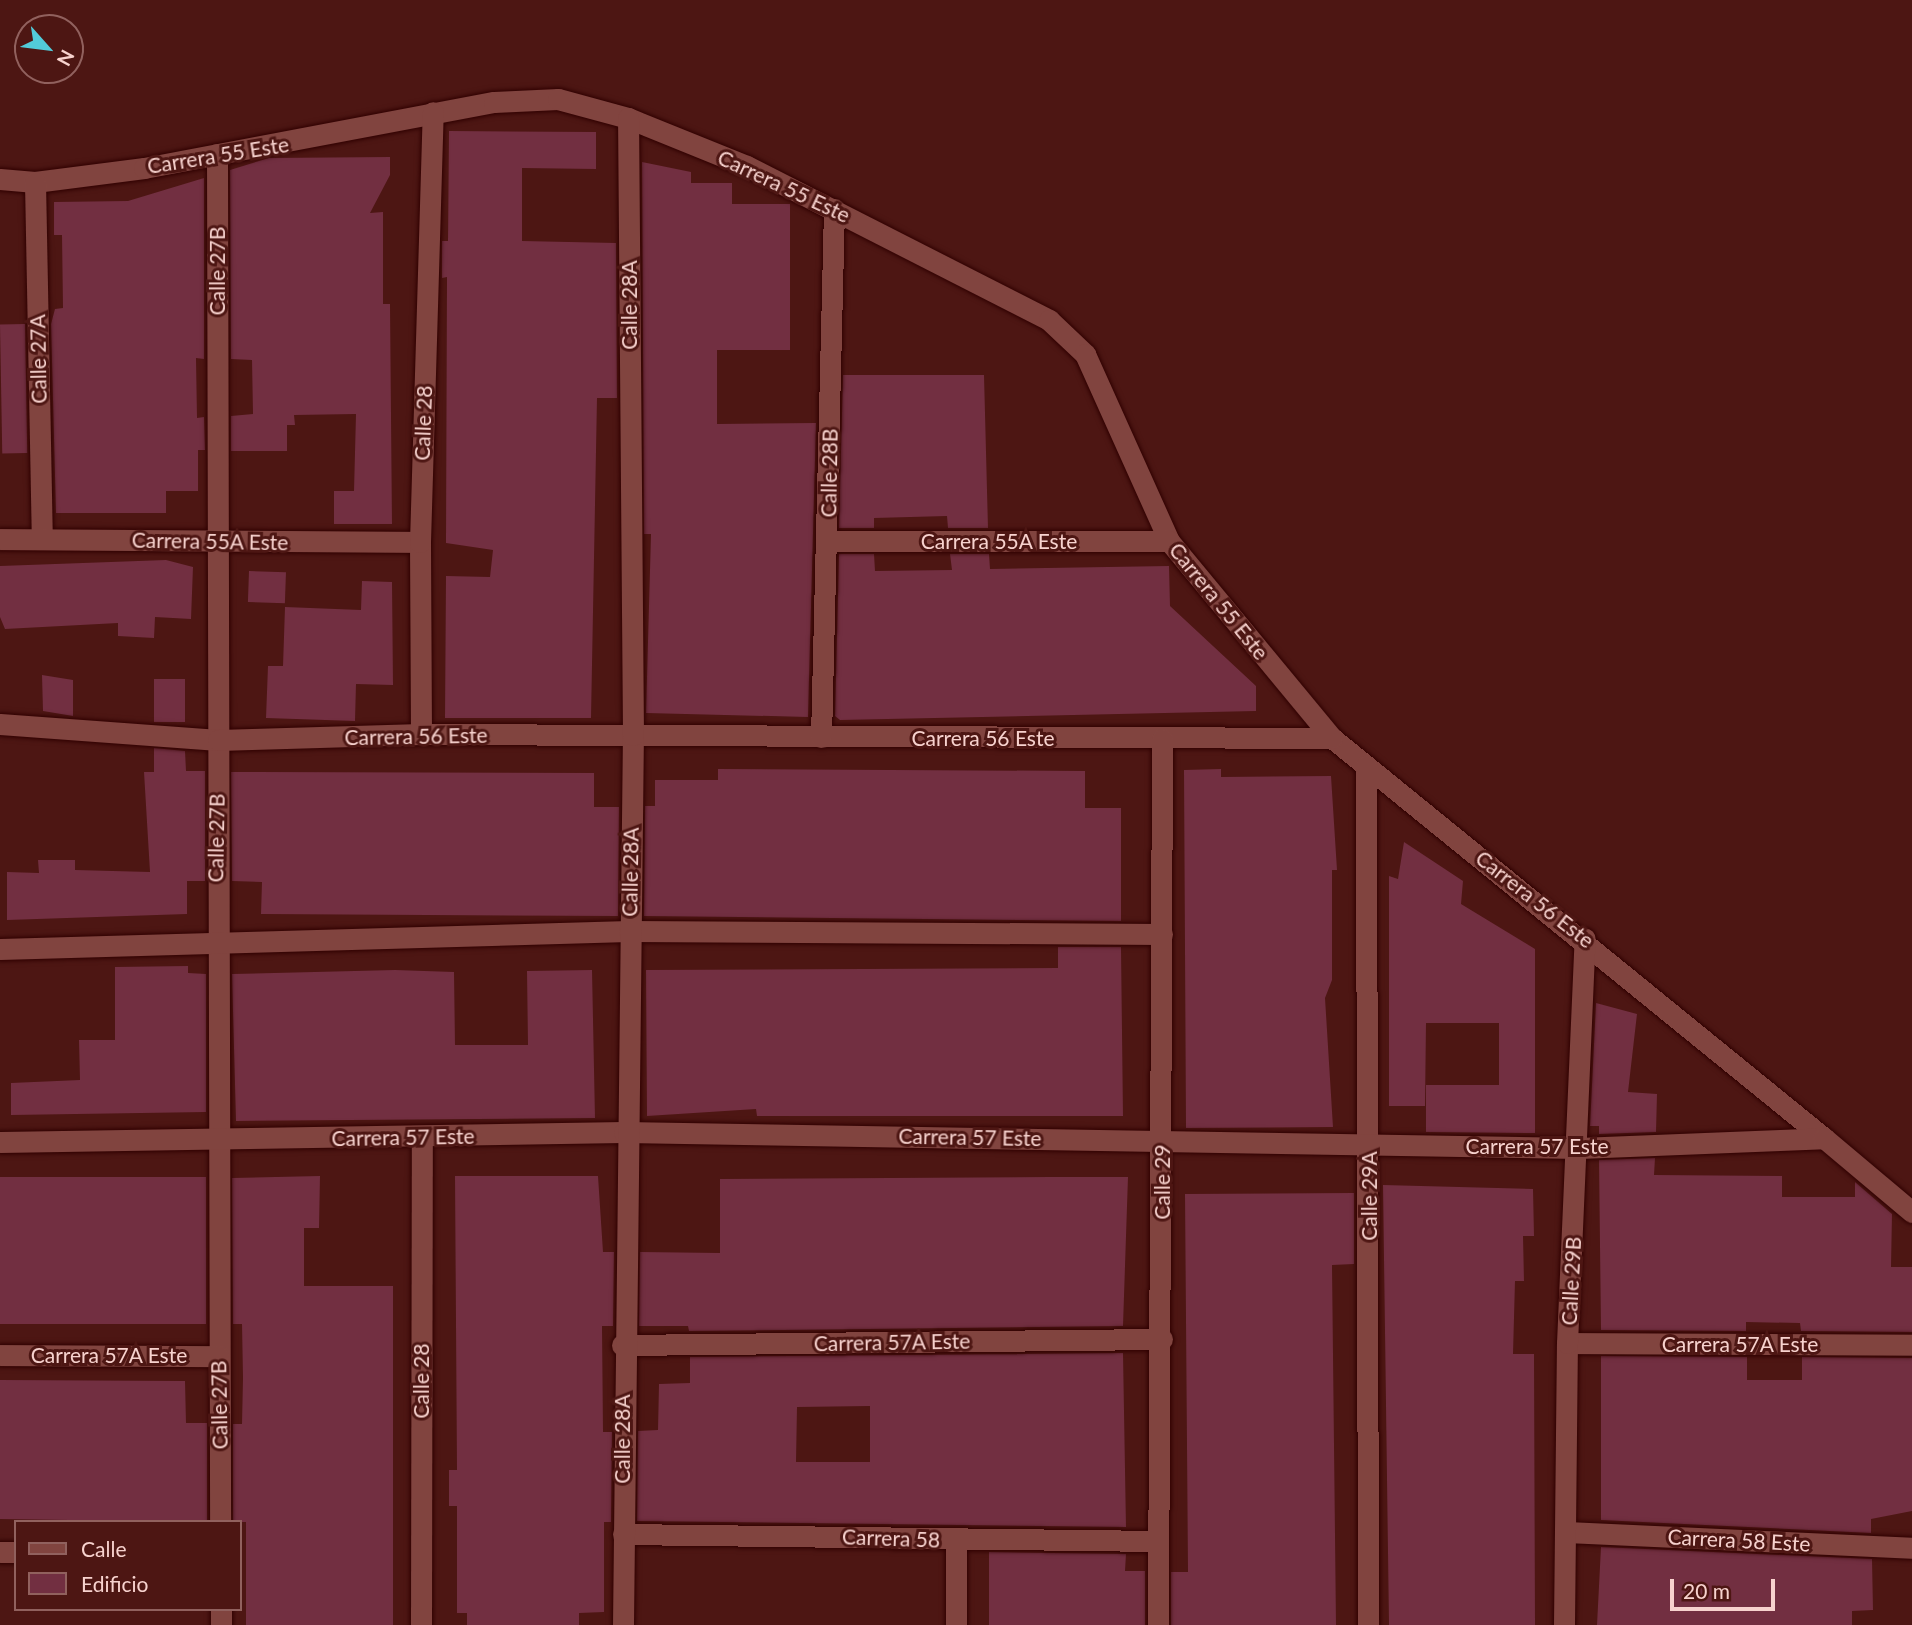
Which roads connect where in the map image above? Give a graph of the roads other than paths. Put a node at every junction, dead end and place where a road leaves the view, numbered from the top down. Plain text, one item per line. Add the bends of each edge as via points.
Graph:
1 (433, 112) junction
2 (628, 118) junction
3 (217, 154) junction
4 (0, 179) edge
5 (35, 182) junction
6 (834, 209) junction
7 (42, 537) junction
8 (0, 538) edge
9 (419, 541) junction
10 (828, 541) junction
11 (1169, 541) junction
12 (218, 543) junction
13 (0, 724) edge
14 (421, 734) junction
15 (633, 735) junction
16 (821, 737) junction
17 (1332, 738) junction
18 (218, 740) junction
19 (1162, 740) junction
20 (1366, 766) junction
21 (629, 931) junction
22 (1162, 934) junction
23 (1585, 938) junction
24 (214, 940) junction
25 (0, 948) edge
26 (624, 1132) junction
27 (422, 1137) junction
28 (1824, 1138) junction
29 (219, 1140) junction
30 (1162, 1140) junction
31 (0, 1142) edge
32 (1369, 1144) junction
33 (1579, 1148) junction
34 (1912, 1212) edge
35 (1162, 1339) junction
36 (1567, 1343) junction
37 (622, 1345) junction
38 (1912, 1345) edge
39 (0, 1354) edge
40 (218, 1356) junction
41 (220, 1520) edge
42 (1566, 1532) junction
43 (623, 1534) junction
44 (956, 1539) junction
45 (1158, 1541) junction
46 (1912, 1548) edge
47 (421, 1625) edge
48 (623, 1625) edge
49 (956, 1625) edge
50 (1158, 1625) edge
51 (1368, 1625) edge
52 (1564, 1625) edge

1 - 2 street, Carrera 55 Este via 558,99
1 - 3 street, Carrera 55 Este
1 - 9 street, Calle 28
2 - 6 street, Carrera 55 Este
2 - 15 street, Calle 28A
3 - 5 street, Carrera 55 Este
3 - 12 street, Calle 27B
4 - 5 street, Carrera 55 Este
5 - 7 street, Calle 27A
6 - 10 street, Calle 28B
6 - 11 street, Carrera 55 Este via 1049,320 1085,354
7 - 8 street, Carrera 55A Este
7 - 12 street, Carrera 55A Este
9 - 12 street, Carrera 55A Este
9 - 14 street, Calle 28
10 - 11 street, Carrera 55A Este
10 - 16 street, Calle 28B
11 - 17 street, Carrera 55 Este
12 - 18 street, Calle 27B
13 - 18 street, Carrera 56 Este
14 - 15 street, Carrera 56 Este
14 - 18 street, Carrera 56 Este
15 - 16 street, Carrera 56 Este
15 - 21 street, Calle 28A
16 - 19 street, Carrera 56 Este
17 - 19 street, Carrera 56 Este
17 - 20 street, Carrera 56 Este
18 - 24 street, Calle 27B
19 - 22 street, Calle 29
20 - 23 street, Carrera 56 Este
20 - 32 street, Calle 29A
21 - 22 street
21 - 24 street
21 - 26 street, Calle 28A
22 - 30 street, Calle 29
23 - 28 street, Carrera 56 Este
23 - 33 street, Calle 29B
24 - 25 street
24 - 29 street, Calle 27B
26 - 27 street, Carrera 57 Este
26 - 30 street, Carrera 57 Este
26 - 37 street, Calle 28A
27 - 29 street, Carrera 57 Este
27 - 47 street, Calle 28
28 - 33 street, Carrera 57 Este
28 - 34 street
29 - 31 street, Carrera 57 Este
29 - 40 street, Calle 27B
30 - 32 street, Carrera 57 Este
30 - 35 street, Calle 29
32 - 33 street, Carrera 57 Este
32 - 51 street, Calle 29A
33 - 36 street, Calle 29B
35 - 37 street, Carrera 57A Este
35 - 45 street, Calle 29
36 - 38 street, Carrera 57A Este
36 - 42 street, Calle 29B
37 - 43 street, Calle 28A
39 - 40 street, Carrera 57A Este
40 - 41 street, Calle 27B
42 - 46 street, Carrera 58 Este
42 - 52 street, Calle 29B
43 - 44 street, Carrera 58
43 - 48 street, Calle 28A
44 - 45 street, Carrera 58
44 - 49 street
45 - 50 street, Calle 29

